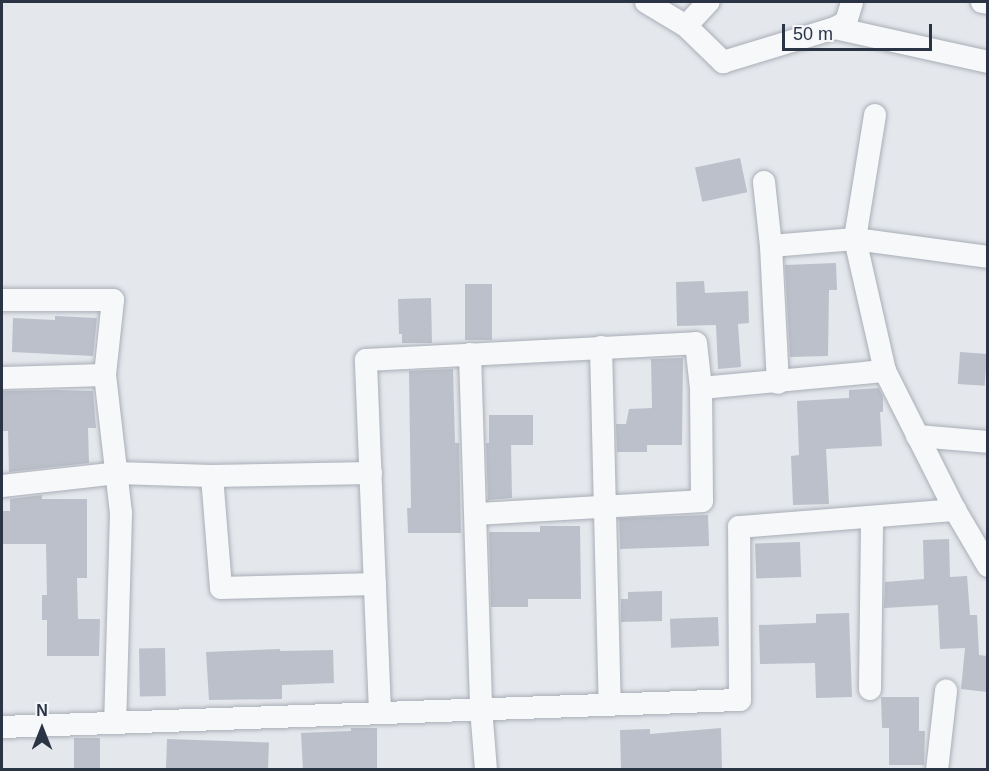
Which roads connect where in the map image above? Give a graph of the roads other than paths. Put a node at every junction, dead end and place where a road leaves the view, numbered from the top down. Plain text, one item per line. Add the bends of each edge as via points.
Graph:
1 (646, 2) edge
2 (708, 2) edge
3 (852, 2) edge
4 (982, 2) edge
5 (987, 3) edge
6 (686, 26) junction
7 (835, 28) junction
8 (987, 62) edge
9 (875, 115) dead end
10 (764, 182) dead end
11 (855, 239) junction
12 (771, 246) junction
13 (987, 257) edge
14 (2, 300) edge
15 (601, 347) junction
16 (470, 354) junction
17 (885, 371) junction
18 (105, 375) junction
19 (2, 378) edge
20 (778, 383) junction
21 (700, 388) junction
22 (917, 436) junction
23 (987, 442) edge
24 (117, 473) junction
25 (371, 473) junction
26 (212, 476) junction
27 (2, 486) edge
28 (606, 507) junction
29 (955, 510) junction
30 (477, 514) junction
31 (872, 517) junction
32 (987, 566) edge
33 (375, 584) junction
34 (870, 689) dead end
35 (946, 692) dead end
36 (610, 704) junction
37 (481, 708) junction
38 (380, 712) junction
39 (115, 722) junction
40 (2, 727) edge
41 (486, 770) edge
42 (938, 770) edge

1 - 6 street
2 - 6 street
3 - 7 street via 846,22
4 - 5 street
6 - 7 street via 723,62
7 - 8 street
9 - 11 street
10 - 12 street
11 - 12 street
11 - 13 street
11 - 17 street
12 - 20 street
14 - 18 street via 112,300
15 - 16 street
15 - 21 street via 696,343
15 - 28 street
16 - 25 street via 366,360
16 - 30 street
17 - 20 street
17 - 22 street
18 - 19 street
18 - 24 street
20 - 21 street
21 - 28 street via 702,501
22 - 23 street
22 - 29 street
24 - 26 street
24 - 27 street
24 - 39 street via 121,513
25 - 26 street
25 - 33 street
26 - 33 street via 221,588
28 - 30 street
28 - 36 street
29 - 31 street
29 - 32 street
30 - 37 street
31 - 34 street
31 - 36 street via 739,526 740,700
33 - 38 street
35 - 42 street
36 - 37 street
37 - 38 street
37 - 41 street
38 - 39 street
39 - 40 street

